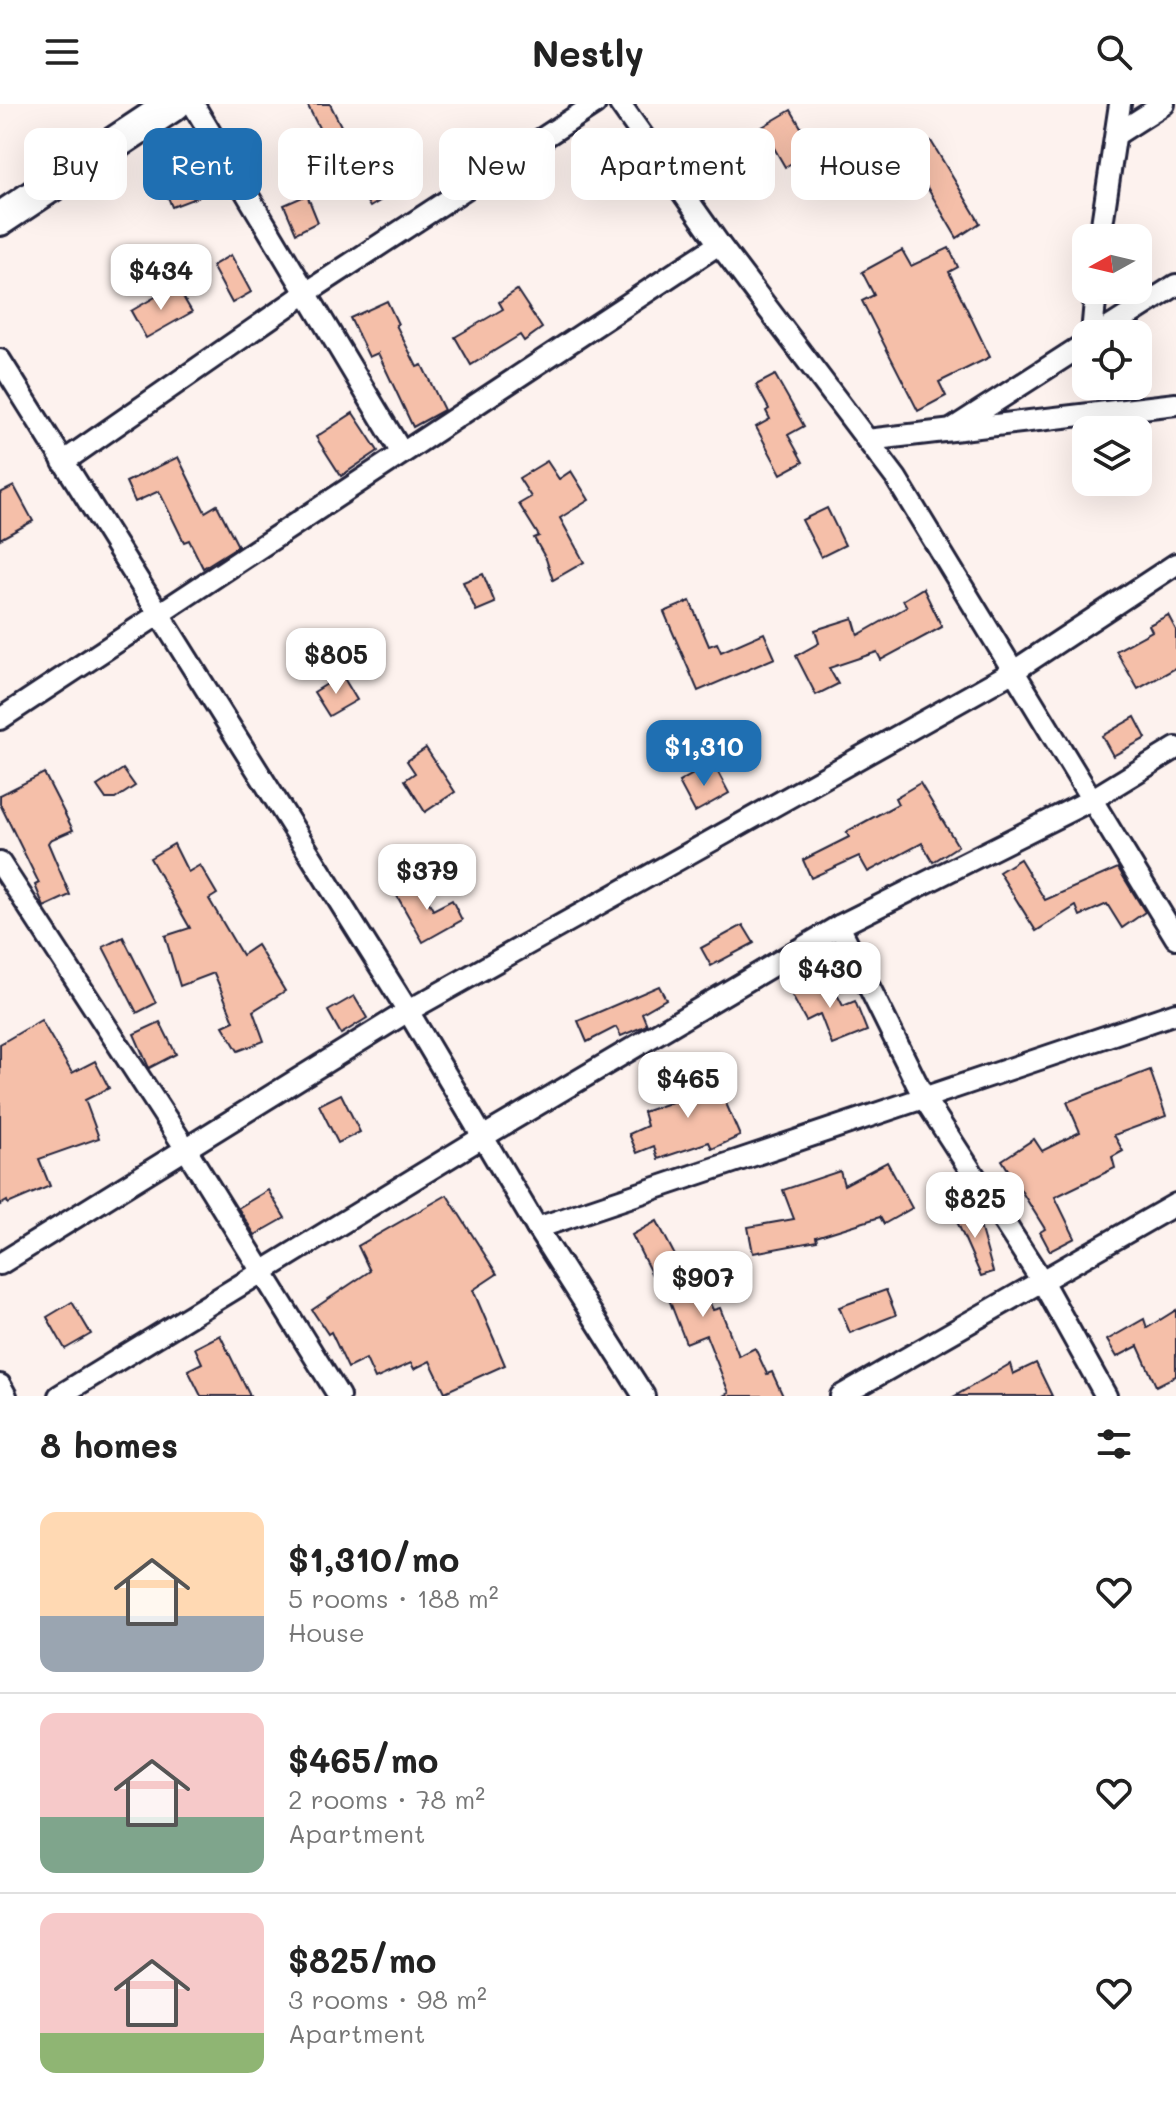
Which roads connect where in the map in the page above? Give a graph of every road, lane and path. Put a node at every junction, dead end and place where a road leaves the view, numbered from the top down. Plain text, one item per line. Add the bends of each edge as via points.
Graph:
1 (174, 104) edge
2 (193, 104) edge
3 (595, 104) edge
4 (620, 104) edge
5 (1120, 104) edge
6 (1164, 104) edge
7 (1117, 134) junction
8 (0, 219) edge
9 (1102, 224) edge
10 (719, 244) junction
11 (1176, 285) edge
12 (306, 293) junction
13 (1121, 320) edge
14 (1072, 352) edge
15 (0, 360) edge
16 (1176, 404) edge
17 (950, 430) junction
18 (867, 440) junction
19 (402, 453) junction
20 (63, 462) junction
21 (1176, 564) edge
22 (158, 614) junction
23 (1014, 671) junction
24 (0, 719) edge
25 (1176, 748) edge
26 (1091, 800) junction
27 (0, 863) edge
28 (839, 926) junction
29 (1176, 938) edge
30 (408, 1011) junction
31 (1176, 1013) edge
32 (924, 1098) junction
33 (481, 1138) junction
34 (186, 1149) junction
35 (1176, 1204) edge
36 (537, 1228) junction
37 (0, 1264) edge
38 (260, 1272) junction
39 (1042, 1281) junction
40 (0, 1385) edge
41 (6, 1396) edge
42 (59, 1396) edge
43 (339, 1396) edge
44 (644, 1396) edge
45 (841, 1396) edge
46 (1106, 1396) edge

1 - 8 main road
2 - 12 street
3 - 12 street
4 - 10 street
5 - 7 street
6 - 7 street
7 - 9 street
10 - 18 street
10 - 19 street
11 - 13 street
12 - 19 street
12 - 20 street
14 - 17 street
15 - 20 street
16 - 17 street
17 - 18 street
18 - 23 street via 896,478
19 - 22 street
20 - 22 street
21 - 23 street
22 - 24 street
22 - 30 street
23 - 26 street
23 - 30 street
25 - 26 street
26 - 28 street
26 - 29 street
27 - 34 street
28 - 32 street
28 - 33 street
30 - 33 street
30 - 34 street
31 - 32 street
32 - 36 street
32 - 39 street
33 - 36 street
33 - 38 street
34 - 37 street
34 - 38 street
35 - 39 street
36 - 44 street
38 - 42 street
38 - 43 street
39 - 45 street
39 - 46 street
40 - 41 street

